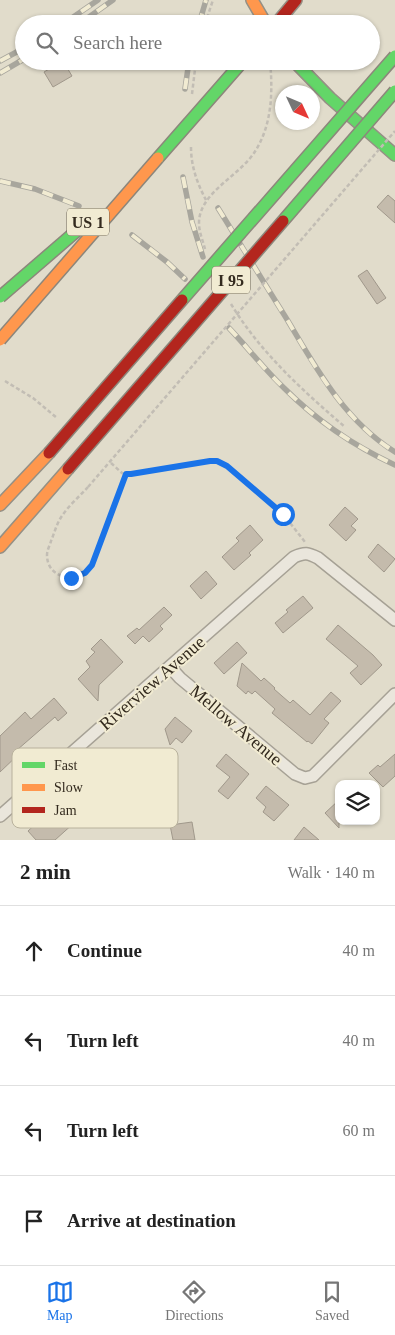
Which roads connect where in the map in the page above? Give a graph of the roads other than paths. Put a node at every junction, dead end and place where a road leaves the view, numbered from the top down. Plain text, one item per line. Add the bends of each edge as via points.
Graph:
1 (252, 0) edge
2 (296, 0) edge
3 (261, 15) edge
4 (284, 15) edge
5 (395, 56) edge
6 (235, 70) edge
7 (301, 70) edge
8 (395, 91) edge
9 (173, 142) junction
10 (395, 155) edge
11 (0, 297) edge
12 (0, 340) edge
13 (0, 505) edge
14 (0, 547) edge
15 (395, 620) edge
16 (170, 667) junction
17 (395, 694) edge
18 (78, 748) edge
19 (12, 805) edge
20 (0, 816) edge

1 - 3 main road
2 - 4 main road
5 - 13 main road, bridge
6 - 9 main road, bridge
7 - 10 main road
8 - 14 main road, I 95, bridge
9 - 11 main road, US 1, bridge via 90,220
9 - 12 main road, bridge
15 - 16 street, Riverview Avenue via 318,558 301,554
16 - 17 street, Mellow Avenue via 288,768 305,778 313,776
16 - 18 street, Riverview Avenue
19 - 20 street, Riverview Avenue

